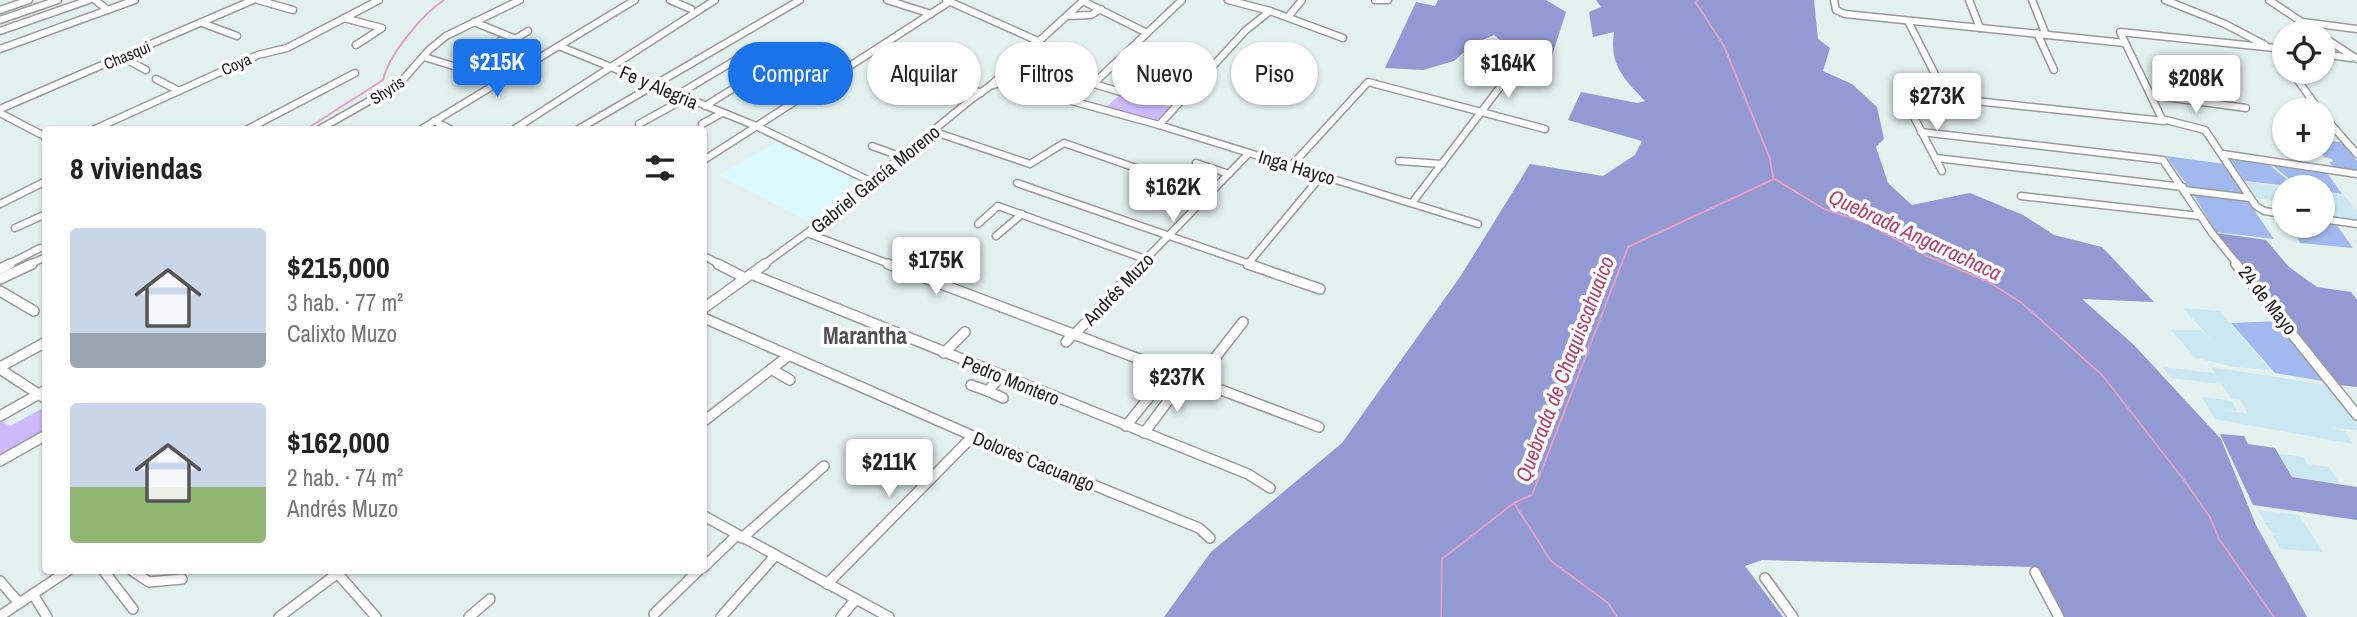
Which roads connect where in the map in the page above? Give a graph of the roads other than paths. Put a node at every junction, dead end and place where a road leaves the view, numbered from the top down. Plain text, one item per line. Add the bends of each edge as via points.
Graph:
1 (29, 0) edge
2 (58, 0) edge
3 (86, 0) edge
4 (95, 0) edge
5 (135, 0) edge
6 (252, 0) edge
7 (379, 0) edge
8 (520, 0) edge
9 (635, 0) edge
10 (670, 0) edge
11 (715, 0) edge
12 (800, 0) edge
13 (887, 0) edge
14 (1181, 0) edge
15 (1228, 0) edge
16 (1301, 0) edge
17 (1375, 0) edge
18 (1834, 0) edge
19 (1969, 0) edge
20 (2032, 0) edge
21 (2165, 0) edge
22 (2269, 0) edge
23 (948, 1) edge
24 (1084, 1) edge
25 (1386, 1) edge
26 (691, 9) dead end
27 (1101, 9) junction
28 (0, 10) edge
29 (108, 10) junction
30 (293, 10) dead end
31 (1270, 11) junction
32 (2221, 13) dead end
33 (931, 14) junction
34 (1067, 16) junction
35 (1288, 17) junction
36 (344, 18) junction
37 (1908, 21) junction
38 (2300, 21) edge
39 (0, 22) edge
40 (474, 22) junction
41 (202, 23) junction
42 (2225, 24) junction
43 (2335, 26) edge
44 (8, 28) junction
45 (1980, 28) junction
46 (2357, 29) edge
47 (0, 31) edge
48 (528, 31) dead end
49 (1147, 33) junction
50 (2037, 33) junction
51 (2046, 35) junction
52 (237, 37) dead end
53 (1343, 38) dead end
54 (516, 39) junction
55 (500, 41) dead end
56 (1038, 41) junction
57 (1138, 42) edge
58 (2126, 43) junction
59 (356, 45) dead end
60 (2335, 45) edge
61 (559, 46) junction
62 (2272, 46) edge
63 (2272, 48) edge
64 (0, 49) edge
65 (2335, 56) edge
66 (122, 57) junction
67 (424, 57) junction
68 (2356, 59) edge
69 (728, 64) edge
70 (853, 64) edge
71 (610, 66) junction
72 (1112, 67) edge
73 (146, 69) dead end
74 (1513, 70) dead end
75 (2054, 71) dead end
76 (473, 72) dead end
77 (355, 73) dead end
78 (156, 79) dead end
79 (1098, 80) edge
80 (653, 85) junction
81 (995, 85) edge
82 (990, 86) junction
83 (179, 91) junction
84 (728, 92) edge
85 (981, 93) edge
86 (677, 94) junction
87 (2151, 95) junction
88 (686, 98) junction
89 (1947, 98) junction
90 (789, 105) edge
91 (967, 105) edge
92 (1089, 105) edge
93 (705, 106) junction
94 (2246, 108) dead end
95 (0, 111) edge
96 (722, 113) junction
97 (1480, 113) junction
98 (434, 121) junction
99 (2164, 121) junction
100 (639, 124) dead end
101 (702, 124) dead end
102 (1159, 125) junction
103 (102, 126) edge
104 (254, 126) edge
105 (325, 126) edge
106 (426, 126) edge
107 (444, 126) edge
108 (519, 126) edge
109 (584, 126) edge
110 (756, 126) junction
111 (1545, 129) dead end
112 (2335, 129) edge
113 (935, 132) junction
114 (1921, 132) junction
115 (42, 135) edge
116 (872, 146) dead end
117 (1249, 153) junction
118 (2223, 154) junction
119 (2357, 154) edge
120 (902, 157) junction
121 (707, 158) edge
122 (1936, 158) junction
123 (1399, 161) dead end
124 (1196, 163) dead end
125 (1442, 164) junction
126 (1292, 165) junction
127 (1418, 166) junction
128 (1942, 171) dead end
129 (1229, 174) junction
130 (2357, 174) edge
131 (1322, 175) junction
132 (1434, 175) junction
133 (872, 181) junction
134 (42, 183) edge
135 (1017, 183) dead end
136 (2183, 187) junction
137 (1208, 192) junction
138 (2021, 196) dead end
139 (2250, 198) junction
140 (1412, 203) junction
141 (0, 204) edge
142 (2272, 212) edge
143 (1022, 214) junction
144 (42, 216) edge
145 (2200, 216) junction
146 (2335, 221) edge
147 (978, 224) dead end
148 (1478, 224) dead end
149 (2357, 224) edge
150 (15, 228) dead end
151 (807, 233) junction
152 (996, 236) dead end
153 (1169, 237) junction
154 (40, 248) dead end
155 (707, 257) edge
156 (42, 259) edge
157 (1145, 259) junction
158 (1247, 265) junction
159 (0, 269) edge
160 (748, 276) junction
161 (0, 279) edge
162 (1320, 289) dead end
163 (0, 291) edge
164 (707, 306) edge
165 (34, 311) dead end
166 (707, 319) edge
167 (1243, 322) dead end
168 (965, 332) dead end
169 (1074, 334) junction
170 (1066, 342) dead end
171 (42, 347) edge
172 (943, 353) junction
173 (787, 357) junction
174 (0, 368) edge
175 (771, 369) junction
176 (1001, 376) junction
177 (1186, 377) junction
178 (790, 380) dead end
179 (1163, 380) dead end
180 (1197, 381) junction
181 (971, 385) dead end
182 (988, 391) junction
183 (42, 394) edge
184 (42, 395) edge
185 (1003, 398) dead end
186 (2357, 415) edge
187 (0, 416) edge
188 (707, 420) edge
189 (1126, 426) junction
190 (1319, 427) dead end
191 (1144, 433) junction
192 (973, 436) junction
193 (42, 437) edge
194 (0, 461) edge
195 (824, 466) dead end
196 (1270, 488) dead end
197 (707, 518) edge
198 (739, 536) junction
199 (1210, 538) dead end
200 (774, 557) junction
201 (707, 563) edge
202 (2035, 572) dead end
203 (63, 574) edge
204 (106, 574) edge
205 (134, 574) edge
206 (337, 574) edge
207 (342, 574) edge
208 (695, 574) edge
209 (182, 579) dead end
210 (1765, 579) dead end
211 (0, 581) edge
212 (827, 584) junction
213 (33, 594) junction
214 (491, 599) dead end
215 (856, 599) junction
216 (19, 603) junction
217 (133, 609) dead end
218 (654, 614) dead end
219 (0, 615) edge
220 (47, 617) edge
221 (279, 617) edge
222 (376, 617) edge
223 (468, 617) edge
224 (721, 617) edge
225 (841, 617) edge
226 (889, 617) edge
227 (1793, 617) edge
228 (2059, 617) edge

1 - 28 street
2 - 39 street
3 - 44 street
4 - 29 street
5 - 29 street
6 - 30 street
6 - 41 street, Chasqui
7 - 36 street, Coya
8 - 40 street, Shyris
9 - 61 street
10 - 26 street
11 - 71 street
12 - 80 street
13 - 33 street
14 - 49 street
15 - 31 street
16 - 35 street
17 - 25 street
18 - 37 street via 1841,13
19 - 45 street
20 - 51 street
21 - 42 street
22 - 38 street
23 - 33 street
23 - 56 street
24 - 27 street
24 - 34 street, Gabriel García Moreno
27 - 34 street via 1091,15
27 - 49 street
29 - 64 street
31 - 35 street
31 - 102 street
32 - 42 street
33 - 70 street
34 - 56 street, Gabriel García Moreno
35 - 53 street
36 - 59 street via 383,28
36 - 83 street, Coya via 287,48 258,55
37 - 45 street
37 - 89 street
39 - 44 street
40 - 54 street
40 - 67 street, Shyris via 446,36
41 - 52 street
41 - 66 street, Chasqui
42 - 62 street
43 - 46 street
44 - 47 street
45 - 50 street
48 - 54 street
49 - 57 street
50 - 51 street
50 - 75 street
51 - 58 street
54 - 55 street
56 - 82 street, Gabriel García Moreno
58 - 63 street via 2121,32
58 - 87 street
60 - 68 street
61 - 71 street, Fe y Alegria
61 - 98 street
65 - 68 street
66 - 73 street
66 - 95 street, Chasqui
67 - 76 street
67 - 105 street, Shyris via 399,84
69 - 86 street
71 - 80 street, Fe y Alegria
71 - 108 street
72 - 79 street
74 - 97 street
77 - 104 street
78 - 83 street
80 - 86 street, Fe y Alegria
80 - 109 street
81 - 82 street
82 - 85 street, Gabriel García Moreno
83 - 103 street, Coya
84 - 93 street
86 - 88 street, Fe y Alegria
87 - 94 street
87 - 99 street
88 - 93 street, Fe y Alegria
88 - 100 street
89 - 99 street
89 - 114 street via 1903,96
90 - 110 street
91 - 113 street, Gabriel García Moreno
92 - 102 street, Inga Hayco
93 - 96 street, Fe y Alegria
95 - 115 street
96 - 101 street
96 - 110 street, Fe y Alegria
97 - 111 street
97 - 125 street
97 - 126 street via 1368,82
98 - 106 street
98 - 107 street
99 - 118 street via 2202,128
102 - 117 street, Inga Hayco
110 - 121 street
110 - 133 street, Fe y Alegria
112 - 119 street
113 - 120 street, Gabriel García Moreno
113 - 137 street via 1030,164 1063,143
114 - 122 street
114 - 136 street, 24 de Mayo via 2152,158 2168,164
116 - 120 street
117 - 126 street, Inga Hayco
117 - 129 street, Andrés Muzo
118 - 130 street
118 - 139 street
120 - 133 street, Gabriel García Moreno
122 - 128 street
122 - 136 street
123 - 127 street
124 - 129 street
125 - 127 street
125 - 132 street
126 - 131 street, Inga Hayco
127 - 132 street
129 - 137 street, Andrés Muzo
131 - 140 street, Inga Hayco
131 - 158 street
132 - 140 street
133 - 151 street, Gabriel García Moreno
134 - 141 street
135 - 153 street
136 - 139 street
136 - 145 street, 24 de Mayo
137 - 153 street, Andrés Muzo
138 - 145 street
139 - 142 street via 2259,209
140 - 148 street, Inga Hayco
143 - 147 street via 998,206
143 - 152 street
143 - 157 street
144 - 150 street
145 - 186 street, 24 de Mayo
146 - 149 street
151 - 160 street, Gabriel García Moreno
151 - 169 street
153 - 157 street, Andrés Muzo
153 - 158 street
154 - 159 street
155 - 160 street, Pedro Montero
156 - 161 street
157 - 169 street, Andrés Muzo
158 - 162 street
160 - 164 street, Gabriel García Moreno
160 - 172 street, Pedro Montero
163 - 165 street
166 - 173 street, Dolores Cacuango
167 - 180 street
168 - 172 street
169 - 170 street, Andrés Muzo
169 - 177 street
171 - 174 street
172 - 176 street, Pedro Montero
173 - 175 street
173 - 192 street, Dolores Cacuango
174 - 183 street
175 - 178 street
175 - 188 street
176 - 182 street
176 - 189 street, Pedro Montero
177 - 180 street
177 - 191 street
179 - 189 street
180 - 190 street
181 - 182 street
182 - 185 street
184 - 187 street
189 - 191 street, Pedro Montero
191 - 196 street, Pedro Montero via 1248,474
192 - 199 street, Dolores Cacuango via 1199,528
192 - 212 street
193 - 194 street
195 - 198 street
197 - 198 street
198 - 200 street
198 - 201 street
200 - 212 street
200 - 224 street
202 - 228 street
203 - 213 street
204 - 217 street
205 - 209 street via 147,584
206 - 221 street
207 - 222 street
208 - 218 street
210 - 227 street
211 - 216 street
212 - 215 street
213 - 216 street
213 - 220 street
214 - 223 street
215 - 225 street
215 - 226 street
216 - 219 street

